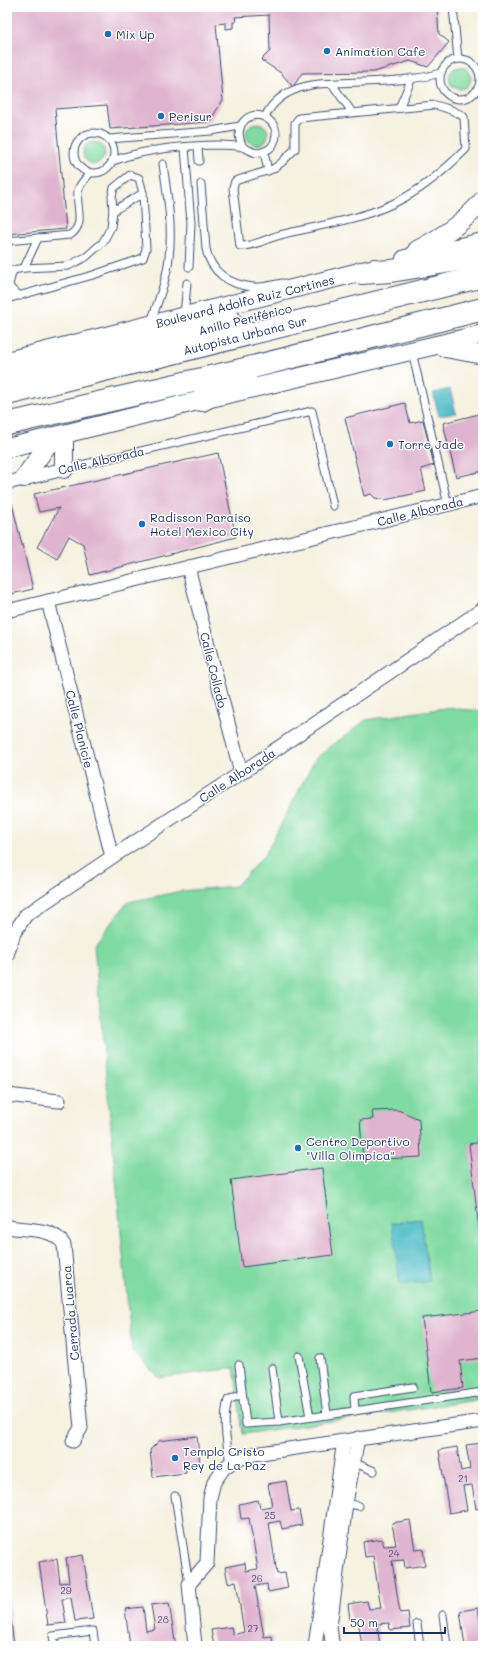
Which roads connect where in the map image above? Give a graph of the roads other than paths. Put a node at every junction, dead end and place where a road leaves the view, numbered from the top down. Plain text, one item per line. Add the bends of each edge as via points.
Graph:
1 (453, 7) edge
2 (458, 59) junction
3 (441, 73) junction
4 (481, 74) edge
5 (412, 78) junction
6 (332, 84) junction
7 (480, 90) edge
8 (399, 108) junction
9 (352, 112) junction
10 (265, 117) junction
11 (240, 126) junction
12 (109, 139) junction
13 (198, 147) junction
14 (243, 147) junction
15 (185, 148) junction
16 (264, 152) junction
17 (113, 161) junction
18 (199, 161) dead end
19 (163, 164) dead end
20 (268, 170) junction
21 (90, 173) junction
22 (201, 184) dead end
23 (143, 193) junction
24 (481, 199) edge
25 (113, 211) junction
26 (38, 238) junction
27 (7, 240) edge
28 (483, 242) edge
29 (483, 256) edge
30 (395, 261) junction
31 (483, 261) edge
32 (24, 268) junction
33 (189, 268) dead end
34 (10, 271) edge
35 (361, 273) junction
36 (483, 276) edge
37 (187, 283) dead end
38 (483, 289) edge
39 (20, 296) junction
40 (7, 299) edge
41 (483, 309) edge
42 (184, 316) junction
43 (150, 325) junction
44 (483, 334) edge
45 (436, 346) junction
46 (331, 347) junction
47 (412, 352) junction
48 (483, 355) edge
49 (12, 360) edge
50 (7, 376) edge
51 (7, 394) edge
52 (202, 400) junction
53 (7, 405) edge
54 (7, 424) edge
55 (59, 435) junction
56 (7, 448) edge
57 (64, 469) junction
58 (24, 478) junction
59 (7, 483) edge
60 (483, 496) edge
61 (448, 505) junction
62 (332, 506) dead end
63 (188, 567) junction
64 (48, 601) junction
65 (483, 608) edge
66 (7, 611) edge
67 (241, 773) junction
68 (112, 857) junction
69 (7, 955) edge
70 (7, 1095) edge
71 (59, 1101) dead end
72 (7, 1227) edge
73 (299, 1356) dead end
74 (320, 1358) dead end
75 (239, 1365) dead end
76 (272, 1368) dead end
77 (413, 1387) dead end
78 (483, 1392) edge
79 (242, 1394) junction
80 (355, 1411) junction
81 (327, 1415) junction
82 (310, 1417) junction
83 (483, 1421) edge
84 (279, 1422) junction
85 (358, 1438) junction
86 (344, 1440) junction
87 (73, 1441) dead end
88 (353, 1462) junction
89 (230, 1464) junction
90 (374, 1471) dead end
91 (175, 1496) dead end
92 (188, 1584) junction
93 (443, 1615) dead end
94 (418, 1624) dead end
95 (55, 1646) edge
96 (95, 1646) edge
97 (195, 1646) edge
98 (315, 1646) edge
99 (334, 1646) edge
100 (420, 1646) edge
101 (448, 1646) edge

1 - 2 lane
2 - 3 lane via 447,64
2 - 4 lane via 472,62
3 - 5 lane
3 - 7 lane via 440,79 444,90 453,97 464,98
4 - 7 lane
5 - 6 lane
5 - 8 lane
6 - 9 lane
6 - 10 lane via 308,86 288,93 276,100
8 - 9 lane
8 - 20 lane via 435,105 459,113 464,117 466,149 420,188 376,211 240,246 233,188 235,181
9 - 20 lane via 299,118 295,123 295,149 281,163
10 - 11 lane via 251,117 244,120
10 - 16 lane via 275,128 276,135 270,148
11 - 12 lane via 190,133
11 - 14 lane via 238,134
12 - 17 lane via 114,150
12 - 21 lane via 98,133 89,134 77,143 74,150 77,164
13 - 14 lane
13 - 15 lane
13 - 18 lane
14 - 16 lane via 249,152
15 - 17 lane via 145,152
15 - 33 lane via 191,223
16 - 20 lane
17 - 21 lane via 105,170
19 - 43 lane via 169,216 169,257 164,283
21 - 26 lane via 78,189 79,221 76,230 70,235
22 - 35 lane via 208,258 215,270 231,282 253,287
23 - 25 lane
23 - 25 lane via 139,178 130,175 114,188
23 - 39 lane via 146,249 143,258
24 - 30 main road via 463,221 443,236
25 - 32 lane via 111,227 103,242 86,257 68,266
26 - 27 lane
26 - 32 lane
28 - 30 main road, Boulevard Adolfo Ruiz Cortines
29 - 35 highway via 391,271
30 - 35 main road, Boulevard Adolfo Ruiz Cortines
31 - 50 highway, Anillo Periférico
32 - 34 lane
34 - 39 lane via 11,289
35 - 42 main road, Boulevard Adolfo Ruiz Cortines
36 - 51 highway, Autopista Urbana Sur
37 - 42 lane
38 - 53 highway, Autopista Urbana Sur
39 - 40 lane
41 - 46 highway
42 - 43 main road, Boulevard Adolfo Ruiz Cortines
43 - 49 main road, Boulevard Adolfo Ruiz Cortines
44 - 45 main road
45 - 47 main road
45 - 48 main road
46 - 52 highway via 315,357 236,380
46 - 54 highway
47 - 52 main road
47 - 61 lane
52 - 55 main road
55 - 56 main road
55 - 57 main road
55 - 58 main road
57 - 58 street, Calle Alborada
57 - 62 lane, Calle Alborada via 312,411
58 - 59 street, Calle Alborada
60 - 61 street, Calle Alborada
61 - 63 street, Calle Alborada
63 - 64 street, Calle Alborada
63 - 67 street, Calle Collado
64 - 66 street, Calle Alborada
64 - 68 street, Calle Planicie
65 - 67 street, Calle Alborada
67 - 68 street, Calle Alborada
68 - 69 street, Calle Alborada via 26,915 14,933
70 - 71 street
72 - 87 street, Cerrada Luarca via 50,1233 64,1245 81,1428
73 - 82 lane
74 - 81 lane
75 - 79 lane
76 - 84 lane
77 - 80 lane via 354,1396
78 - 80 lane
79 - 84 lane via 246,1424
79 - 89 lane via 228,1400 224,1414
80 - 81 lane
81 - 82 lane
82 - 84 lane
83 - 85 street
85 - 86 street
85 - 88 street
86 - 89 street via 254,1454
86 - 98 street
88 - 90 lane
88 - 99 street via 352,1504 330,1627
89 - 92 street via 214,1482 210,1498 206,1563
91 - 92 lane
92 - 97 street
93 - 101 lane
94 - 100 lane
95 - 96 lane via 53,1636 93,1631

